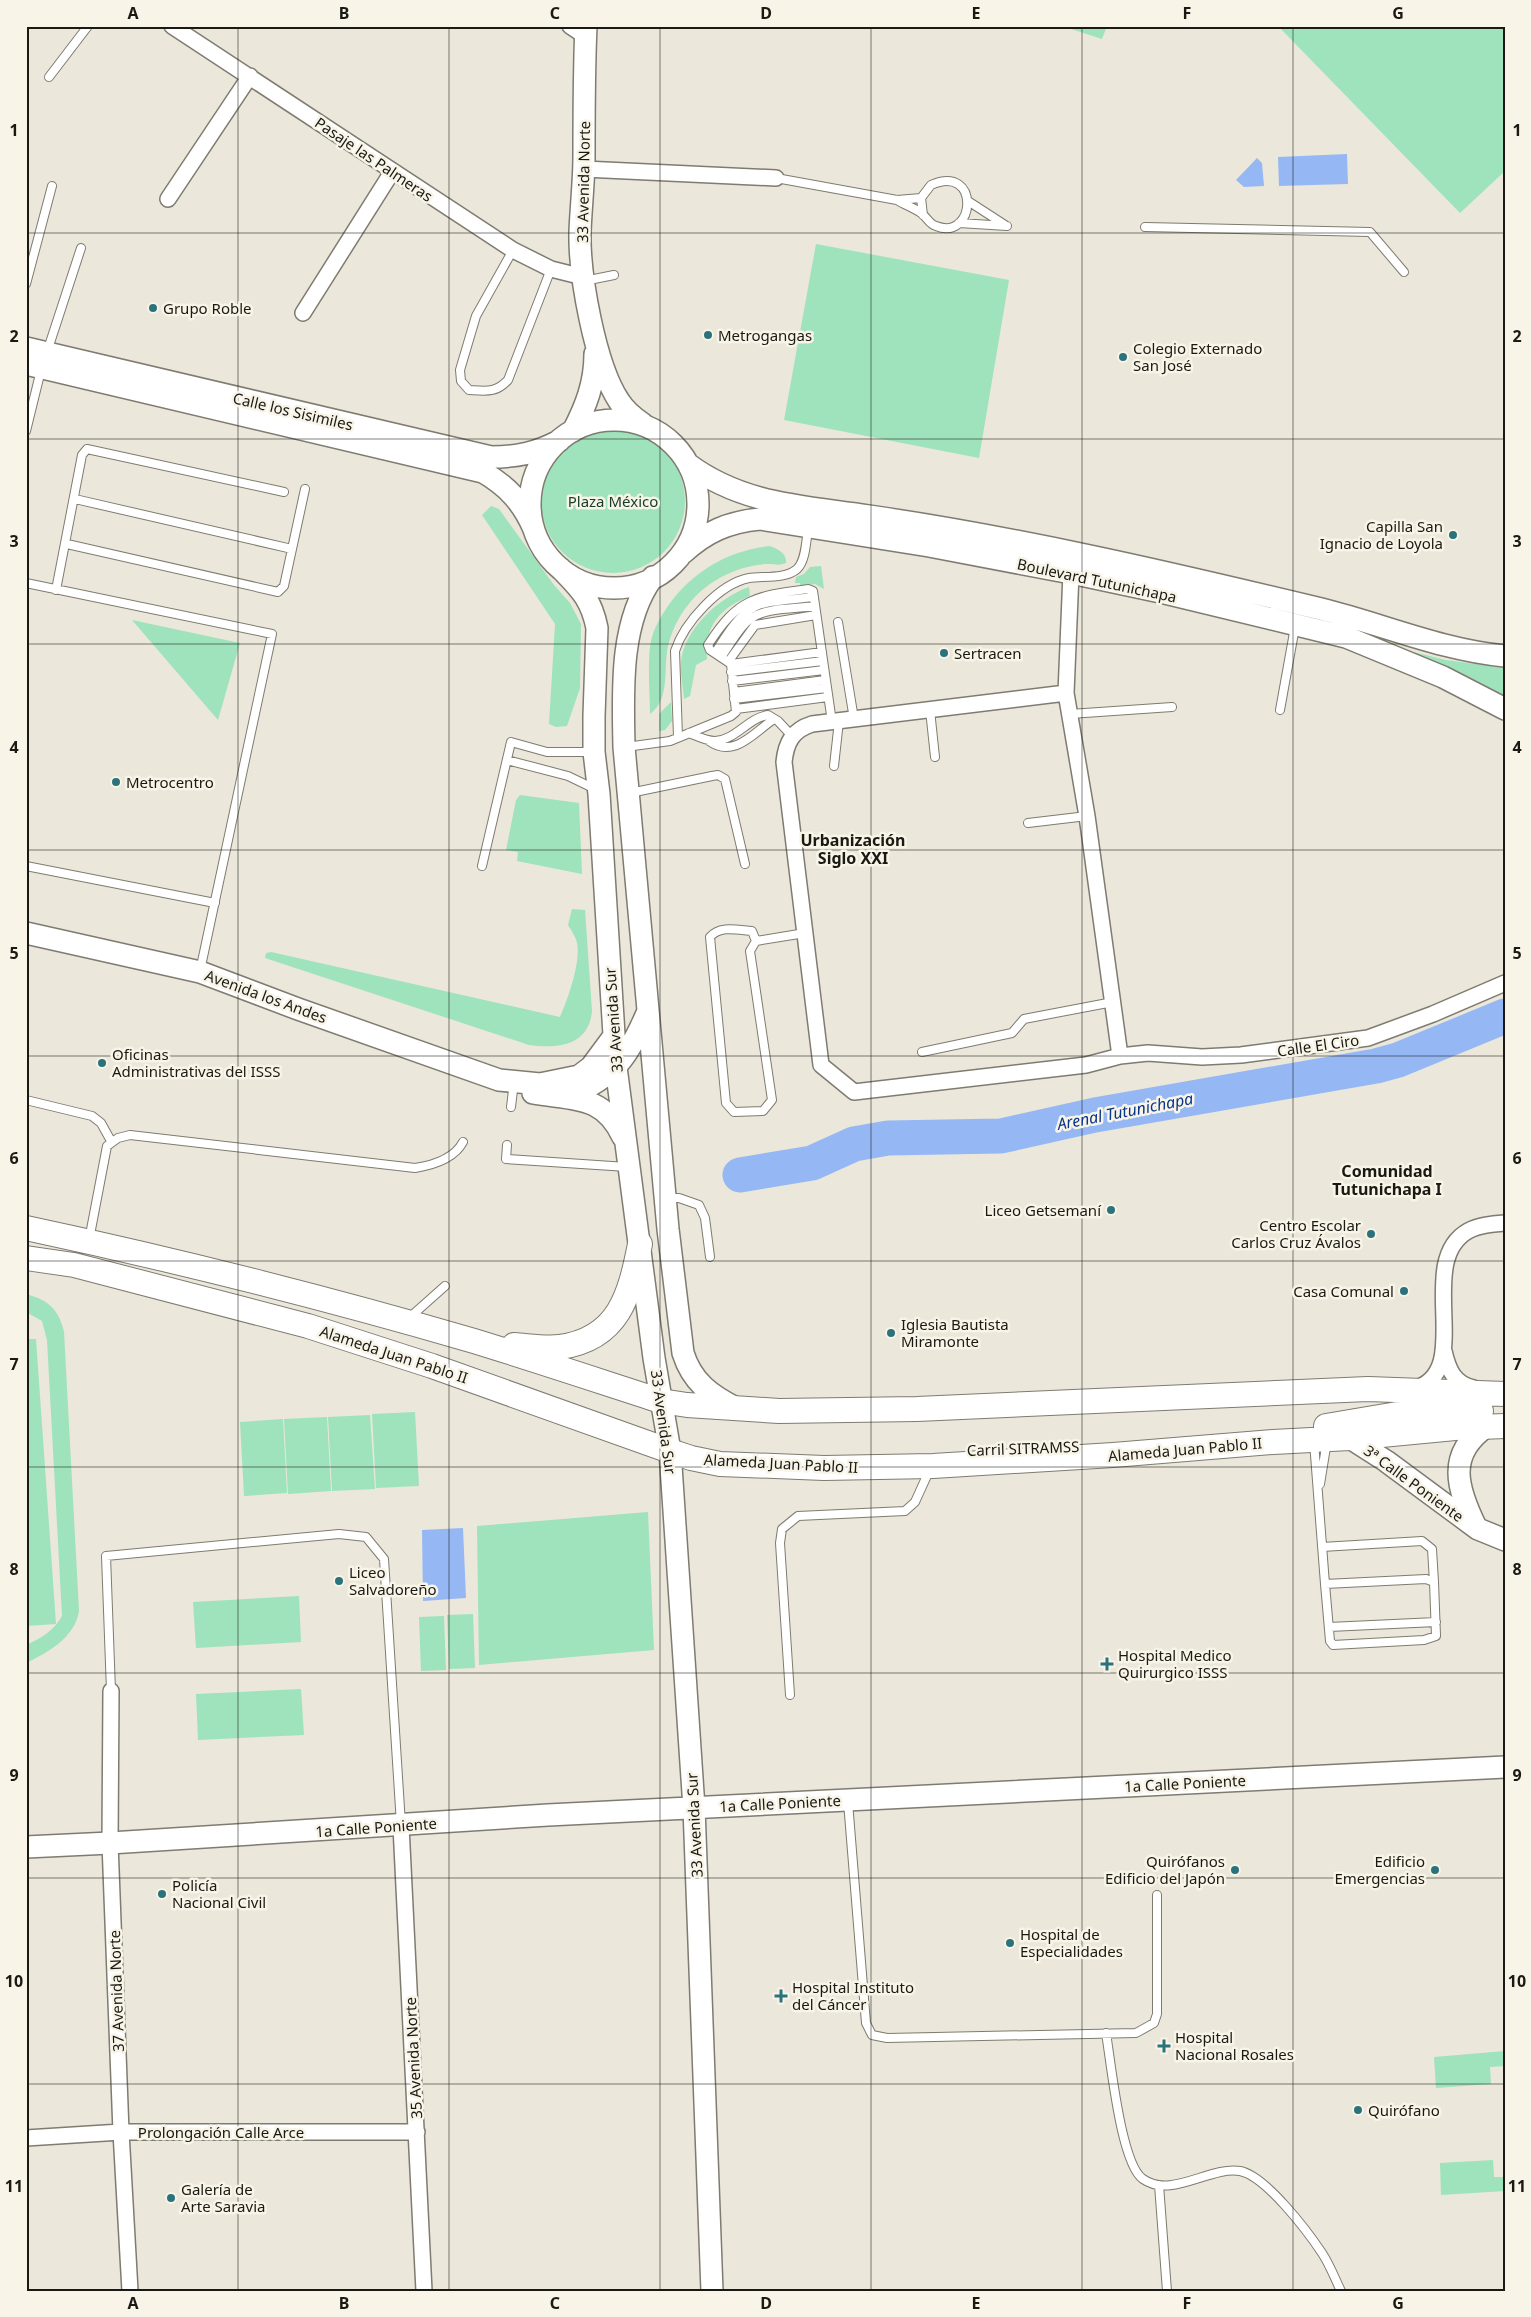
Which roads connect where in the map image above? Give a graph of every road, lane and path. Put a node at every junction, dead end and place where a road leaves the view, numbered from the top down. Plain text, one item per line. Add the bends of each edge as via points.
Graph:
1 (88, 26) edge
2 (172, 26) edge
3 (580, 30) edge
4 (250, 76) junction
5 (49, 77) dead end
6 (584, 169) junction
7 (392, 172) junction
8 (776, 178) joint
9 (52, 186) dead end
10 (922, 198) junction
11 (168, 200) dead end
12 (897, 200) junction
13 (968, 201) junction
14 (923, 214) junction
15 (959, 223) junction
16 (1145, 227) dead end
17 (81, 248) dead end
18 (513, 250) junction
19 (551, 269) junction
20 (1404, 272) dead end
21 (614, 275) dead end
22 (583, 279) junction
23 (26, 284) edge
24 (303, 313) dead end
25 (596, 336) junction
26 (35, 358) edge
27 (647, 427) junction
28 (26, 431) edge
29 (566, 436) junction
30 (688, 464) junction
31 (305, 489) dead end
32 (284, 492) dead end
33 (75, 499) junction
34 (808, 526) junction
35 (533, 527) junction
36 (67, 544) junction
37 (292, 549) junction
38 (682, 553) junction
39 (560, 568) junction
40 (1071, 573) junction
41 (653, 577) junction
42 (26, 583) edge
43 (56, 590) junction
44 (815, 606) junction
45 (816, 615) junction
46 (838, 622) dead end
47 (1296, 625) junction
48 (822, 652) junction
49 (1505, 656) edge
50 (823, 661) junction
51 (725, 662) junction
52 (824, 670) junction
53 (732, 681) junction
54 (827, 688) junction
55 (1066, 693) junction
56 (734, 695) junction
57 (1172, 708) dead end
58 (736, 709) junction
59 (1505, 709) edge
60 (930, 710) junction
61 (1280, 710) dead end
62 (1070, 714) junction
63 (774, 719) junction
64 (854, 719) junction
65 (835, 721) junction
66 (689, 733) junction
67 (792, 736) junction
68 (678, 737) junction
69 (707, 739) junction
70 (624, 747) junction
71 (594, 752) junction
72 (935, 757) dead end
73 (507, 760) junction
74 (834, 766) dead end
75 (599, 794) junction
76 (628, 794) junction
77 (1087, 816) junction
78 (1028, 823) dead end
79 (745, 864) dead end
80 (26, 866) edge
81 (482, 866) dead end
82 (215, 903) junction
83 (26, 933) edge
84 (805, 933) junction
85 (756, 941) junction
86 (200, 972) junction
87 (1505, 983) edge
88 (1113, 1002) junction
89 (649, 1009) junction
90 (614, 1036) junction
91 (922, 1052) dead end
92 (1120, 1056) junction
93 (616, 1067) junction
94 (508, 1092) junction
95 (567, 1097) junction
96 (26, 1100) edge
97 (111, 1141) junction
98 (463, 1142) dead end
99 (507, 1145) dead end
100 (626, 1145) junction
101 (629, 1167) junction
102 (666, 1198) junction
103 (1505, 1223) edge
104 (26, 1228) edge
105 (88, 1242) junction
106 (640, 1244) junction
107 (710, 1257) dead end
108 (26, 1258) edge
109 (445, 1286) dead end
110 (404, 1322) junction
111 (474, 1342) junction
112 (1443, 1349) junction
113 (1394, 1390) junction
114 (1504, 1400) edge
115 (661, 1401) junction
116 (687, 1405) junction
117 (740, 1410) junction
118 (1403, 1413) junction
119 (1496, 1426) edge
120 (1330, 1439) junction
121 (670, 1452) junction
122 (933, 1466) junction
123 (1318, 1496) junction
124 (1478, 1530) junction
125 (1505, 1540) edge
126 (1322, 1547) junction
127 (1434, 1582) junction
128 (1325, 1584) junction
129 (1436, 1622) junction
130 (1329, 1627) junction
131 (111, 1691) joint
132 (790, 1696) dead end
133 (1505, 1767) edge
134 (848, 1800) junction
135 (694, 1808) junction
136 (401, 1826) junction
137 (110, 1844) junction
138 (26, 1846) edge
139 (1157, 1895) dead end
140 (1106, 2034) junction
141 (121, 2132) junction
142 (417, 2132) junction
143 (26, 2138) edge
144 (1159, 2185) junction
145 (130, 2291) edge
146 (424, 2291) edge
147 (712, 2291) edge
148 (1167, 2291) edge
149 (1341, 2291) edge

1 - 5 lane
2 - 4 street, Pasaje las Palmeras
3 - 6 street, 33 Avenida Norte
4 - 7 street, Pasaje las Palmeras
4 - 11 street
6 - 8 street
6 - 22 street, 33 Avenida Norte via 580,233
7 - 18 street, Pasaje las Palmeras
7 - 24 street
8 - 12 lane
9 - 23 lane
10 - 12 lane
10 - 13 lane via 930,185 947,180 961,187
10 - 14 lane
12 - 14 lane
13 - 15 lane via 968,210
13 - 15 lane via 1007,226
14 - 15 lane via 935,226 952,227
16 - 20 lane via 1370,232
17 - 26 lane
18 - 19 street, Pasaje las Palmeras
18 - 19 lane via 476,316 460,370 461,381 469,390 500,388 508,380
19 - 22 street, Pasaje las Palmeras
21 - 22 lane
22 - 25 street, 33 Avenida Norte
25 - 27 street, 33 Avenida Norte via 601,360 619,401
25 - 29 street, 33 Avenida Norte via 595,372 588,402
26 - 28 lane
26 - 29 street, Calle los Sisimiles via 491,457 538,452
26 - 35 street, Calle los Sisimiles via 483,472 514,495
27 - 29 street via 620,420 606,421 589,424
27 - 30 street via 671,442
29 - 35 street via 541,463 534,480 530,499
30 - 38 street via 698,503 694,529
30 - 49 street, Boulevard Tutunichapa via 718,484 750,496 933,525 1095,556 1351,616 1427,641
31 - 37 lane
32 - 33 lane via 87,449 82,456
33 - 36 lane
33 - 37 lane
34 - 38 street, Boulevard Tutunichapa via 760,519 738,521 699,538
34 - 40 street, Boulevard Tutunichapa
34 - 68 lane via 802,560 797,569 788,574 746,579 725,590 700,608 679,639 675,651
35 - 39 street via 544,549
36 - 37 lane via 278,592 284,586
36 - 43 lane
38 - 41 street
39 - 41 street via 586,582 605,587 625,586
39 - 71 street, 33 Avenida Sur via 593,608 597,628
40 - 47 street, Boulevard Tutunichapa
40 - 55 street
41 - 70 street, 33 Avenida Sur via 638,602 631,626 623,700
42 - 43 lane
43 - 82 lane via 272,634
44 - 45 lane
44 - 51 lane via 760,614 749,620
44 - 51 lane via 813,591 808,589 763,595 752,600 727,617 708,645
45 - 48 lane
45 - 51 lane via 755,625
46 - 64 lane
47 - 59 street, Boulevard Tutunichapa via 1346,637 1403,659
47 - 61 lane
48 - 50 lane
48 - 51 lane
50 - 51 lane
50 - 52 lane
51 - 53 lane
52 - 53 lane
52 - 54 lane
53 - 56 lane
54 - 56 lane
54 - 58 lane
54 - 65 lane
55 - 60 street
55 - 62 street
56 - 58 lane
57 - 62 lane
58 - 66 lane via 731,716
60 - 64 street
60 - 72 lane
62 - 77 street
63 - 67 lane
63 - 69 lane via 768,715 755,718 727,738
63 - 69 lane via 735,747 719,747
64 - 65 street
65 - 67 street via 802,727
65 - 74 lane
66 - 68 lane
66 - 69 lane
67 - 84 street, Calle El Ciro via 784,762
68 - 70 lane
70 - 76 street, 33 Avenida Sur
71 - 73 lane via 547,752 511,742
71 - 75 street, 33 Avenida Sur
73 - 75 lane via 568,776 593,787
73 - 81 lane
75 - 90 street, 33 Avenida Sur
76 - 79 lane via 718,775 725,779
76 - 89 street, 33 Avenida Sur
77 - 78 lane
77 - 88 street
80 - 82 lane
82 - 86 lane
83 - 86 street, Avenida los Andes
84 - 85 lane
84 - 92 street, Calle El Ciro via 821,1065 854,1092 1086,1065
85 - 85 lane via 750,950 772,1100 763,1111 734,1112 726,1103 710,937 722,929 752,931
86 - 94 street, Avenida los Andes
87 - 92 street, Calle El Ciro via 1368,1038 1241,1055 1202,1057 1148,1053
88 - 91 lane via 1024,1019 1012,1033
88 - 92 street
89 - 93 street via 630,1050
89 - 102 street, 33 Avenida Sur
90 - 93 street, 33 Avenida Sur
90 - 94 street, Avenida los Andes via 591,1067 579,1076
93 - 95 street via 600,1080
93 - 100 street, 33 Avenida Sur
94 - 95 street, Avenida los Andes
95 - 100 street, Avenida los Andes via 600,1107 616,1122
96 - 97 lane via 92,1116 101,1123
97 - 98 lane via 130,1135 415,1168 453,1156
97 - 105 lane via 107,1146
99 - 101 lane via 506,1159
100 - 101 street, 33 Avenida Sur
101 - 106 street, 33 Avenida Sur
102 - 107 lane via 679,1198 699,1205 705,1218
102 - 117 street, 33 Avenida Sur via 683,1353 688,1370 718,1399
103 - 112 street via 1468,1231 1448,1252 1443,1275
104 - 105 main road, Alameda Juan Pablo II
105 - 110 main road, Alameda Juan Pablo II
106 - 111 main road via 626,1299 615,1318 593,1336 559,1347
106 - 115 street, 33 Avenida Sur
108 - 121 main road, Alameda Juan Pablo II via 74,1265 308,1326 432,1366
109 - 110 lane
110 - 111 main road, Alameda Juan Pablo II
111 - 115 main road, Alameda Juan Pablo II
112 - 113 street via 1440,1365 1429,1380 1416,1388
112 - 114 street via 1451,1374 1458,1381
113 - 114 main road, Alameda Juan Pablo II
113 - 117 main road, Alameda Juan Pablo II via 917,1409
114 - 118 main road, Carril SITRAMSS
115 - 116 main road, Alameda Juan Pablo II
115 - 121 street, 33 Avenida Sur
116 - 117 main road, Alameda Juan Pablo II
116 - 118 main road, Carril SITRAMSS via 694,1414 714,1420 827,1424 1061,1416 1304,1401 1347,1403
118 - 121 main road, Carril SITRAMSS via 1282,1432 1034,1448 741,1457
119 - 120 main road, Alameda Juan Pablo II
119 - 124 street, 3ª Calle Poniente via 1473,1436 1465,1447 1458,1472 1465,1501
120 - 122 main road, Alameda Juan Pablo II
120 - 123 lane
120 - 123 lane
120 - 124 street, 3ª Calle Poniente via 1386,1461
121 - 122 main road, Alameda Juan Pablo II via 720,1464 824,1468
121 - 135 street, 33 Avenida Sur
122 - 132 lane via 915,1502 905,1511 798,1516 782,1529 780,1543
123 - 126 lane
124 - 125 street, 3ª Calle Poniente
126 - 127 lane via 1422,1541 1432,1549
126 - 128 lane
127 - 128 lane via 1426,1579
127 - 129 lane
128 - 130 lane
129 - 130 lane
129 - 130 lane via 1433,1639 1345,1646 1333,1645
131 - 136 lane via 106,1556 339,1534 366,1537 384,1560
131 - 137 street, 37 Avenida Norte
133 - 134 street, 1a Calle Poniente
134 - 135 street, 1a Calle Poniente
134 - 140 lane via 866,2023 872,2034 887,2038
135 - 136 street, 1a Calle Poniente
135 - 147 street, 33 Avenida Sur
136 - 137 street, 1a Calle Poniente
136 - 142 street, 35 Avenida Norte
137 - 138 street, 1a Calle Poniente
137 - 141 street, 37 Avenida Norte
139 - 140 lane via 1157,2014 1154,2024 1136,2032
140 - 144 lane via 1126,2147 1143,2179
141 - 142 street, Prolongación Calle Arce
141 - 143 street, Prolongación Calle Arce
141 - 145 street, 37 Avenida Norte
142 - 146 street, 35 Avenida Norte
144 - 148 lane
144 - 149 lane via 1180,2184 1218,2173 1240,2171 1258,2180 1287,2208 1323,2254

